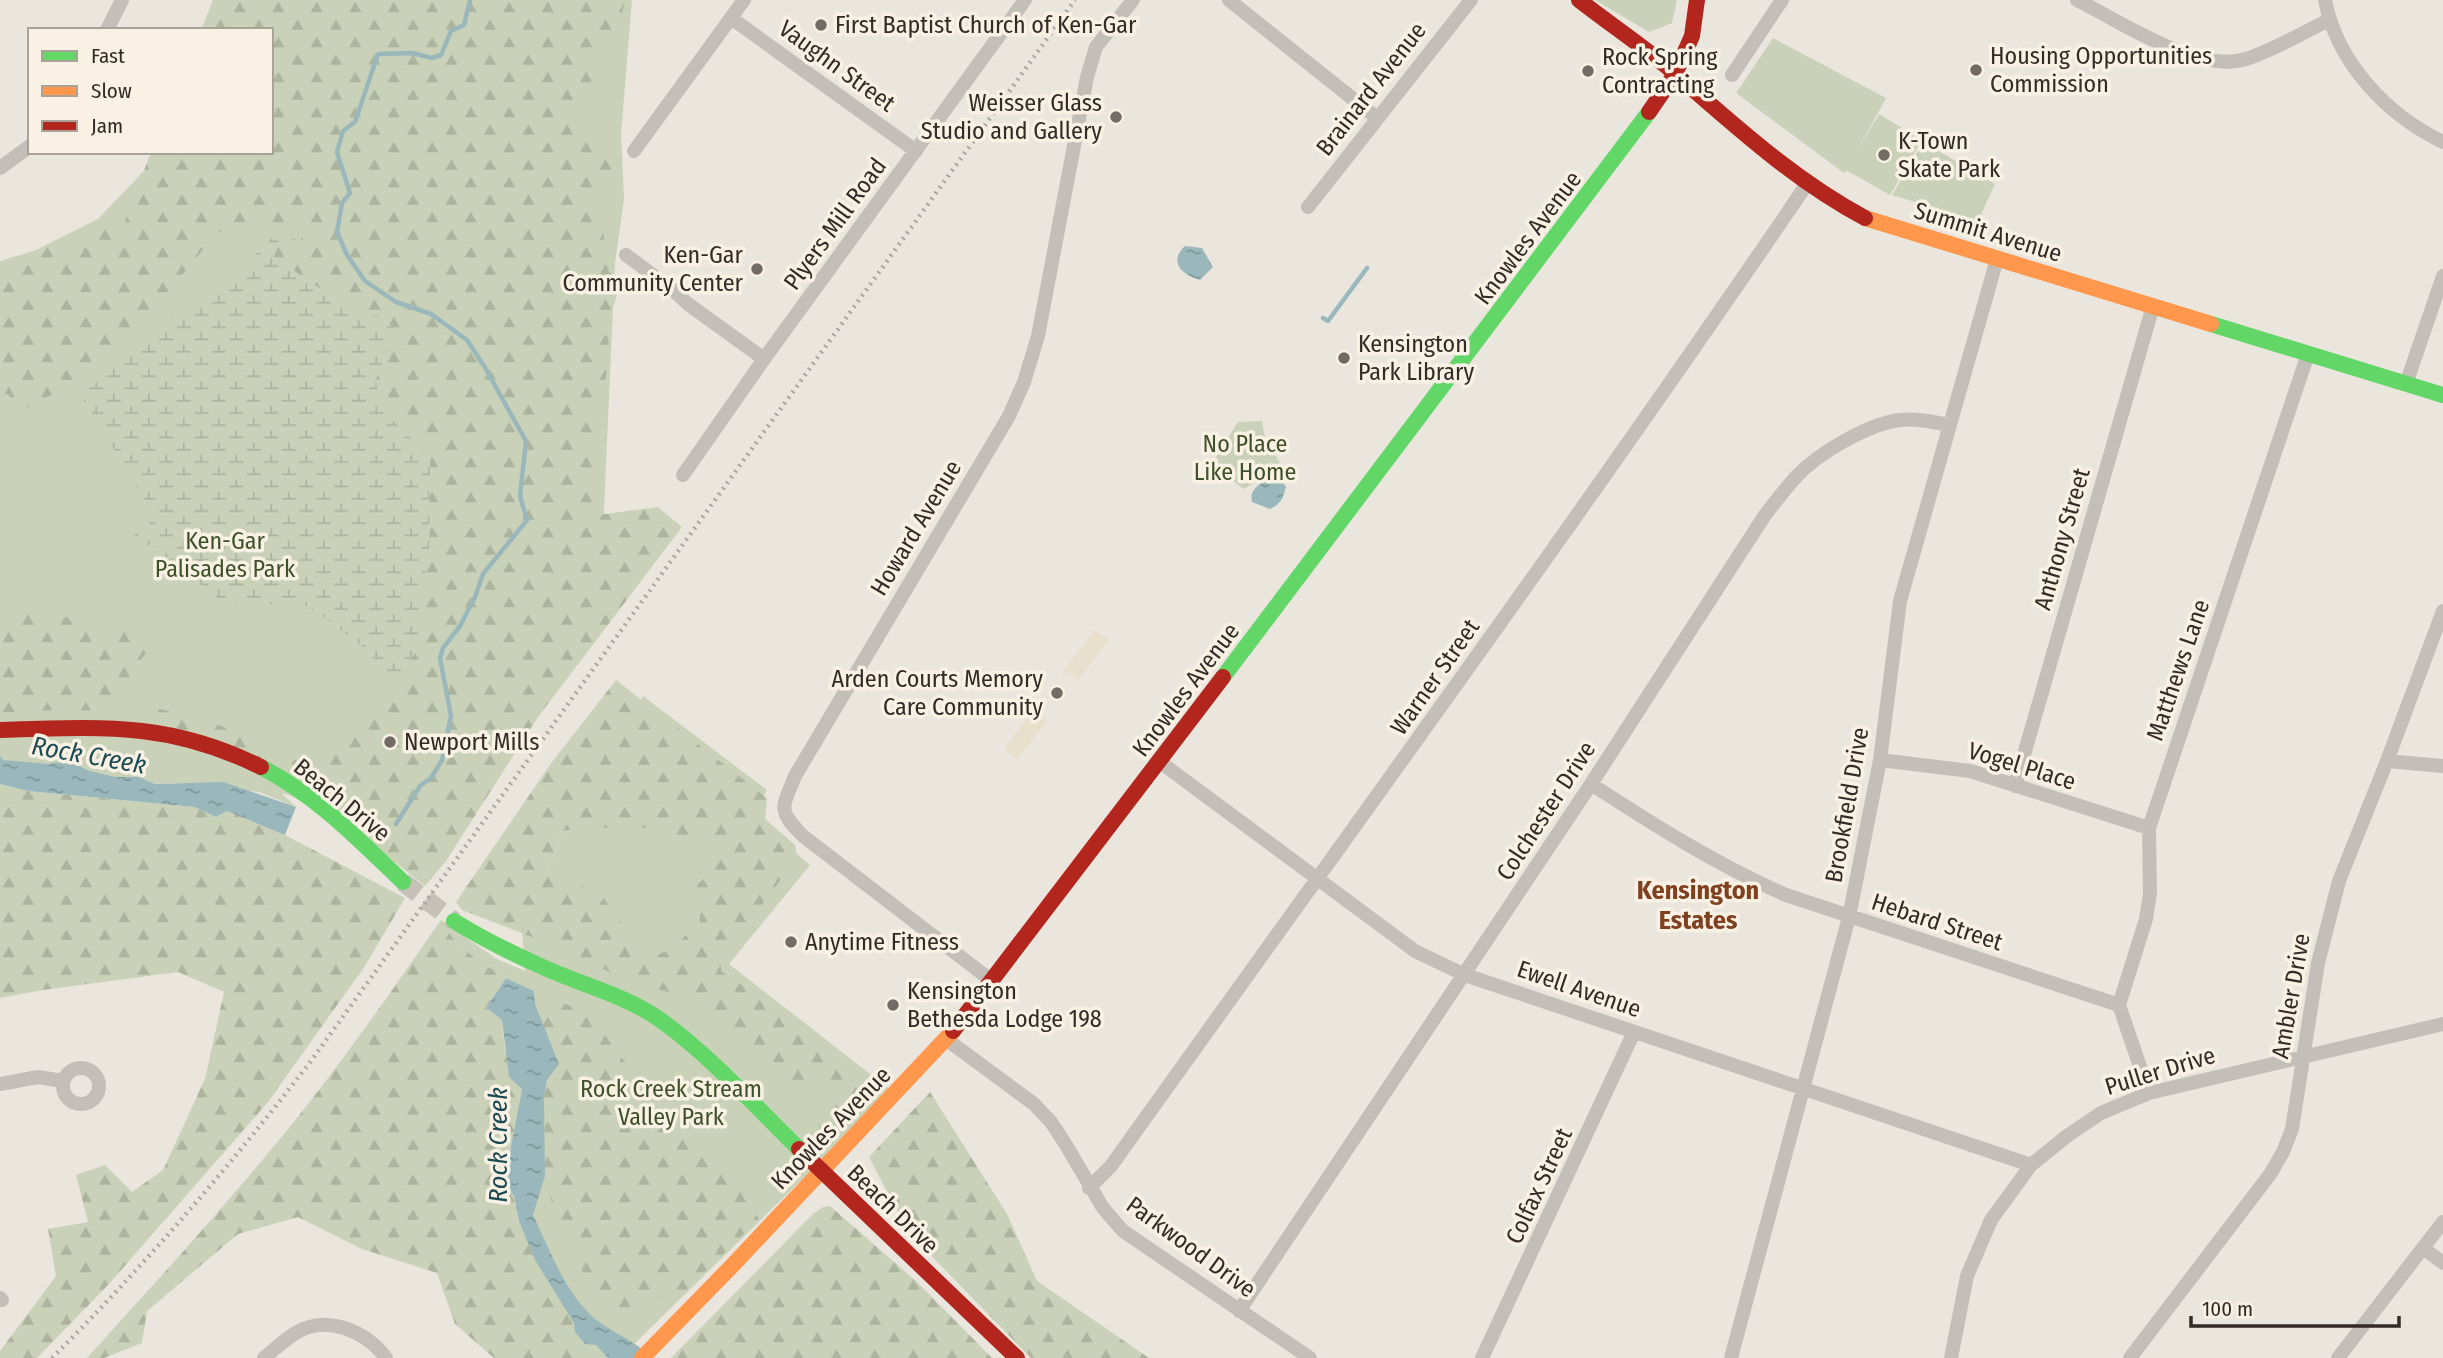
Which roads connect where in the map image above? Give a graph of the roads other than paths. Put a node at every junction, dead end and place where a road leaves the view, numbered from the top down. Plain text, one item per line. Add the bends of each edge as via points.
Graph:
1 (121, 0) edge
2 (744, 0) edge
3 (1025, 0) edge
4 (1133, 0) edge
5 (1229, 0) edge
6 (1471, 0) edge
7 (1579, 0) edge
8 (1697, 0) edge
9 (1782, 0) edge
10 (2077, 0) edge
11 (2325, 0) edge
12 (731, 18) junction
13 (2329, 20) junction
14 (108, 28) edge
15 (1675, 74) junction
16 (1732, 75) dead end
17 (1377, 118) junction
18 (2443, 142) edge
19 (28, 147) edge
20 (634, 151) dead end
21 (916, 151) junction
22 (0, 167) edge
23 (1807, 184) junction
24 (1308, 207) dead end
25 (626, 255) dead end
26 (1997, 259) junction
27 (2443, 276) edge
28 (2152, 306) junction
29 (2308, 354) junction
30 (764, 359) junction
31 (2406, 384) junction
32 (2443, 395) edge
33 (1949, 425) junction
34 (683, 475) dead end
35 (2443, 611) edge
36 (0, 730) edge
37 (1880, 760) junction
38 (2387, 761) junction
39 (1160, 762) junction
40 (2443, 766) edge
41 (1591, 784) junction
42 (2014, 786) junction
43 (2149, 828) junction
44 (1317, 878) junction
45 (403, 882) tunnel mouth
46 (1849, 917) junction
47 (454, 920) tunnel mouth
48 (1465, 975) junction
49 (992, 981) junction
50 (2119, 1005) junction
51 (2443, 1024) edge
52 (1634, 1032) junction
53 (946, 1039) junction
54 (2304, 1056) junction
55 (63, 1081) dead end
56 (0, 1084) edge
57 (1804, 1087) junction
58 (2149, 1093) junction
59 (2031, 1165) junction
60 (821, 1170) junction
61 (1089, 1188) junction
62 (2443, 1222) edge
63 (2423, 1248) junction
64 (2443, 1263) edge
65 (1240, 1311) junction
66 (646, 1353) edge
67 (264, 1358) edge
68 (386, 1358) edge
69 (1017, 1358) edge
70 (1310, 1358) edge
71 (1482, 1358) edge
72 (1731, 1358) edge
73 (1951, 1358) edge
74 (2130, 1358) edge
75 (2338, 1358) edge

1 - 14 street
2 - 12 street
3 - 21 street, Plyers Mill Road
4 - 49 street, Howard Avenue via 1096,47 1087,77 1038,336 1024,382 1009,416 795,776 783,806 785,818 803,836
5 - 17 street
6 - 17 street, Brainard Avenue
7 - 15 street, Summit Avenue
8 - 15 street, Knowles Avenue via 1692,36
9 - 16 street
10 - 13 street via 2172,49 2218,62 2246,59
11 - 13 street
12 - 20 street
12 - 21 street, Vaughn Street
13 - 18 street via 2356,71 2388,106
15 - 23 street, Summit Avenue
15 - 39 street, Knowles Avenue
17 - 24 street, Brainard Avenue
19 - 22 street
21 - 30 street, Plyers Mill Road
23 - 26 street, Summit Avenue via 1867,219
23 - 44 street, Warner Street
25 - 30 street
26 - 28 street, Summit Avenue
26 - 33 street, Brookfield Drive
27 - 31 street
28 - 29 street, Summit Avenue
28 - 42 street, Anthony Street
29 - 31 street, Summit Avenue
29 - 43 street, Matthews Lane
30 - 34 street, Plyers Mill Road
31 - 32 street, Summit Avenue
33 - 37 street, Brookfield Drive via 1900,601
33 - 41 street, Colchester Drive via 1899,420 1830,450 1797,475 1765,515
35 - 38 street, Ambler Drive
36 - 45 street, Beach Drive via 127,728 213,746 274,774 310,797
37 - 42 street, Vogel Place via 1970,771
37 - 46 street, Brookfield Drive
38 - 40 street
38 - 54 street, Ambler Drive via 2339,881 2318,963
39 - 44 street, Ewell Avenue
39 - 49 street, Knowles Avenue
41 - 46 street, Hebard Street via 1741,875
41 - 48 street, Colchester Drive
42 - 43 street, Vogel Place
43 - 50 street, Matthews Lane via 2146,919
44 - 48 street, Ewell Avenue via 1415,951
44 - 61 street, Warner Street via 1111,1166
46 - 50 street, Hebard Street
46 - 57 street, Brookfield Drive
47 - 60 street, Beach Drive via 484,939 653,1016 733,1083
48 - 52 street, Ewell Avenue
48 - 65 street, Colchester Drive
49 - 53 street, Knowles Avenue
50 - 58 street
51 - 54 street, Puller Drive
52 - 57 street, Ewell Avenue
52 - 71 street, Colfax Street
53 - 60 street, Knowles Avenue
53 - 61 street, Parkwood Drive via 1034,1104 1051,1122
54 - 58 street, Puller Drive
54 - 74 street, Ambler Drive via 2292,1129 2277,1162
55 - 56 street via 38,1077
57 - 59 street, Ewell Avenue
57 - 72 street, Brookfield Drive
58 - 59 street, Puller Drive via 2101,1113
59 - 73 street, Puller Drive via 1991,1220 1967,1276
60 - 66 street, Knowles Avenue
60 - 69 street, Beach Drive
61 - 65 street, Parkwood Drive via 1123,1231
62 - 63 street
63 - 64 street
63 - 75 street
65 - 70 street, Parkwood Drive
67 - 68 street via 295,1332 330,1326 360,1334

